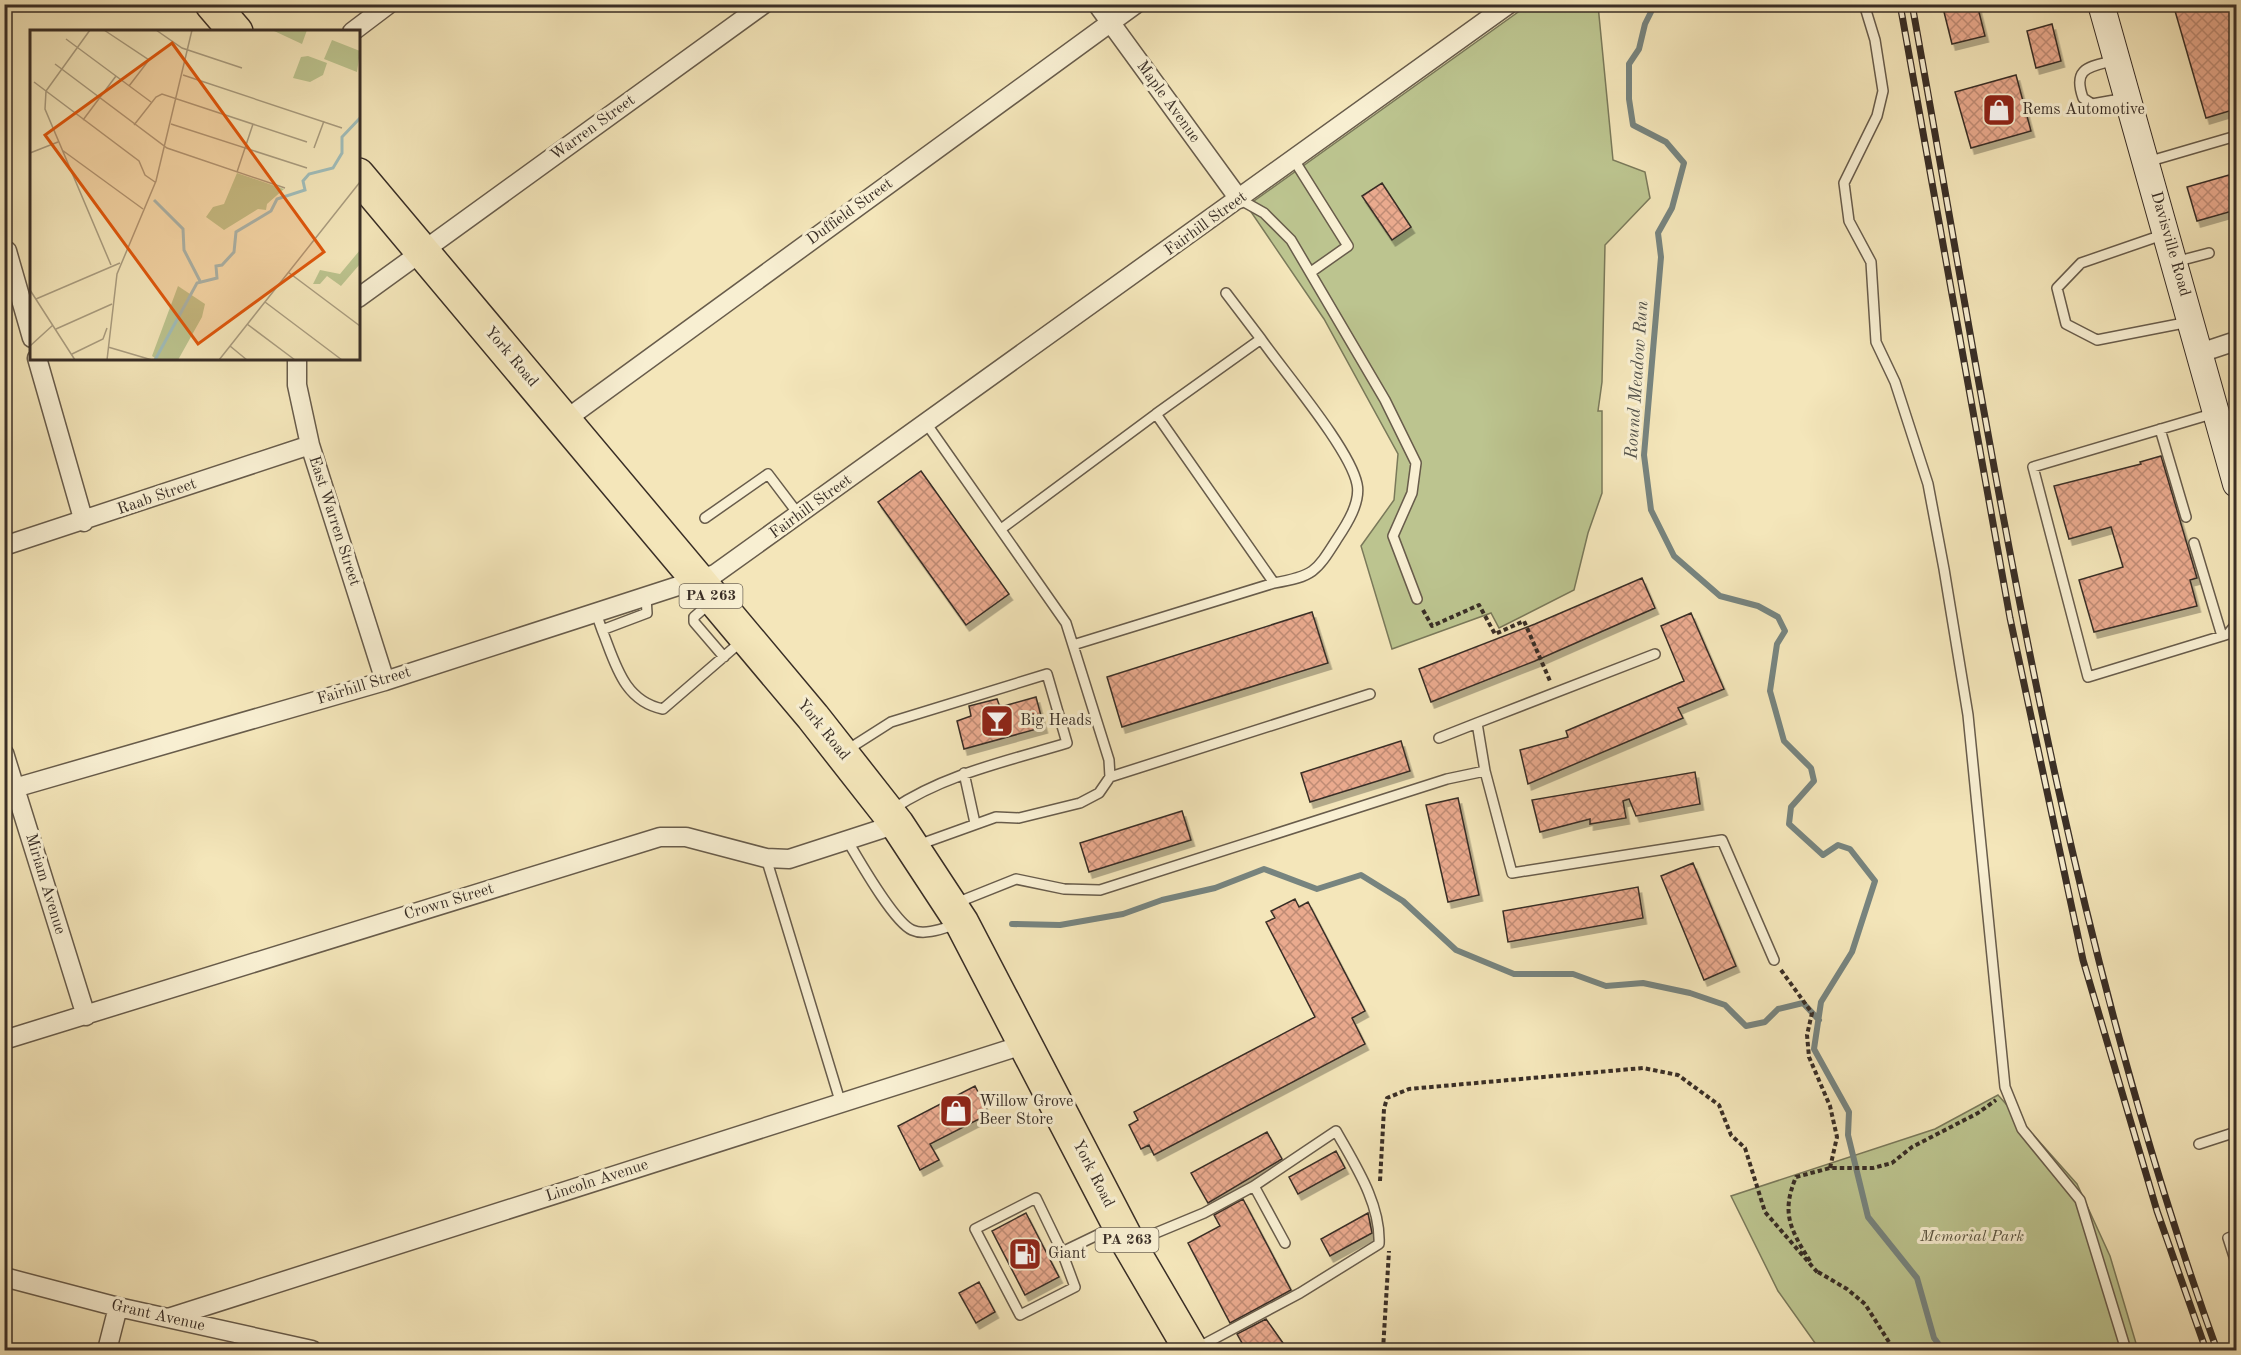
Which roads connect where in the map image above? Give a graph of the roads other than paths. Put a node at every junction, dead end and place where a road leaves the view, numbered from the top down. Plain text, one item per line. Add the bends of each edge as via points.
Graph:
1 (212, 4) edge
2 (389, 4) edge
3 (764, 4) edge
4 (1096, 4) edge
5 (1136, 4) edge
6 (1509, 4) edge
7 (1864, 4) edge
8 (2101, 4) edge
9 (1110, 23) junction
10 (234, 30) edge
11 (355, 30) edge
12 (2118, 60) junction
13 (2129, 97) junction
14 (2236, 136) edge
15 (1294, 160) junction
16 (2147, 162) junction
17 (360, 176) edge
18 (1239, 200) junction
19 (2167, 234) junction
20 (6, 251) edge
21 (423, 251) junction
22 (2209, 254) dead end
23 (2175, 262) junction
24 (1311, 272) junction
25 (1226, 293) dead end
26 (360, 297) edge
27 (2191, 322) junction
28 (30, 331) edge
29 (1261, 339) junction
30 (2236, 341) edge
31 (2200, 353) junction
32 (38, 360) edge
33 (297, 360) edge
34 (2217, 412) junction
35 (1156, 414) junction
36 (565, 420) junction
37 (926, 423) junction
38 (2160, 429) junction
39 (310, 445) junction
40 (2236, 484) edge
41 (799, 515) junction
42 (2186, 517) dead end
43 (705, 518) dead end
44 (84, 522) junction
45 (1001, 529) junction
46 (2194, 543) dead end
47 (4, 546) edge
48 (1274, 584) junction
49 (706, 590) junction
50 (1417, 599) road end
51 (599, 621) junction
52 (2236, 624) edge
53 (2229, 636) edge
54 (1072, 645) junction
55 (735, 647) junction
56 (1655, 654) dead end
57 (384, 681) junction
58 (1370, 694) dead end
59 (1477, 723) junction
60 (1438, 738) dead end
61 (4, 753) edge
62 (842, 753) junction
63 (1485, 771) junction
64 (964, 773) junction
65 (1110, 777) junction
66 (10, 789) edge
67 (975, 822) junction
68 (899, 828) junction
69 (847, 840) junction
70 (766, 858) junction
71 (957, 914) junction
72 (1774, 960) road end
73 (86, 1016) junction
74 (4, 1040) edge
75 (1026, 1044) junction
76 (841, 1104) junction
77 (2236, 1132) edge
78 (2199, 1143) dead end
79 (1254, 1186) junction
80 (1124, 1234) junction
81 (2236, 1235) edge
82 (1285, 1243) dead end
83 (1062, 1252) junction
84 (2236, 1263) edge
85 (4, 1277) edge
86 (118, 1307) junction
87 (168, 1318) junction
88 (107, 1350) edge
89 (312, 1350) edge
90 (1192, 1350) edge
91 (2126, 1350) edge

1 - 10 highway
2 - 11 street
3 - 21 street, Warren Street
4 - 9 street, Maple Avenue
5 - 9 street, Duffield Street
6 - 15 street, Fairhill Street
7 - 91 lane via 1875,40 1883,91 1877,116 1845,183 1848,212 1871,262 1876,342 1895,382 1928,484 1944,569 1968,715 2005,1087 2022,1129 2080,1200
8 - 12 street, Davisville Road
9 - 18 street, Maple Avenue
9 - 36 street, Duffield Street
12 - 13 street, Davisville Road
12 - 13 lane via 2084,69 2079,87 2083,98 2092,104
13 - 16 street, Davisville Road
14 - 16 lane
15 - 18 street, Fairhill Street
15 - 24 lane via 1348,246
16 - 19 street, Davisville Road
17 - 21 highway, York Road / PA 263
18 - 24 lane via 1264,213 1292,240
18 - 37 street, Fairhill Street
19 - 23 street, Davisville Road
19 - 27 lane via 2081,263 2057,288 2066,324 2097,340
20 - 28 street
21 - 26 street
21 - 36 highway, York Road / PA 263
22 - 23 lane
23 - 27 street, Davisville Road
24 - 50 lane via 1385,400 1416,463 1412,493 1393,536
25 - 29 lane
27 - 31 street, Davisville Road
29 - 35 lane
29 - 48 lane via 1346,457 1358,484 1347,522 1314,572
30 - 31 street
31 - 34 street, Davisville Road
32 - 44 street
33 - 39 street, East Warren Street via 297,386
34 - 38 lane
34 - 40 street, Davisville Road
35 - 45 lane
35 - 48 lane
36 - 49 highway, York Road / PA 263
37 - 41 street, Fairhill Street
37 - 45 lane
38 - 42 lane
38 - 53 lane via 2033,467 2088,677
39 - 44 street, Raab Street
39 - 57 street, East Warren Street
41 - 43 lane via 768,474
41 - 49 street, Fairhill Street via 729,567
44 - 47 street, Raab Street
45 - 54 lane via 1066,622
46 - 53 lane
48 - 54 lane
49 - 51 street, Fairhill Street via 646,597
49 - 55 highway, York Road / PA 263
51 - 55 lane via 623,684 663,709
51 - 57 street, Fairhill Street
52 - 53 lane
54 - 65 lane via 1109,760
55 - 62 highway, York Road / PA 263
56 - 59 lane
57 - 66 street, Fairhill Street
58 - 65 lane
59 - 60 lane
59 - 63 lane
61 - 66 street, Miriam Avenue
62 - 64 lane via 891,722 1047,674 1067,743
62 - 68 highway, York Road / PA 263
63 - 71 lane via 1447,779 1100,890 1064,889 1016,879
63 - 72 lane via 1512,873 1722,840
64 - 67 lane
64 - 68 lane via 911,796
65 - 67 lane via 1098,793 1080,803 1019,818 996,817
66 - 73 street, Miriam Avenue
67 - 68 lane
68 - 69 street, Crown Street
68 - 71 highway, York Road / PA 263
69 - 70 street, Crown Street via 789,859
69 - 71 lane via 899,920 913,930 927,932
70 - 73 street, Crown Street via 686,837 660,837
70 - 76 lane
71 - 75 highway, York Road / PA 263
73 - 74 street, Crown Street
75 - 76 street, Lincoln Avenue
75 - 80 highway, York Road / PA 263
76 - 87 street, Lincoln Avenue
77 - 78 lane
79 - 80 lane via 1204,1213
79 - 82 lane
79 - 90 lane via 1336,1131 1358,1170 1380,1226 1379,1244 1300,1293
80 - 83 lane
80 - 90 highway, York Road / PA 263
81 - 84 lane via 2228,1238
83 - 83 lane via 1036,1198 975,1229 1020,1315 1075,1287
85 - 86 street, Grant Avenue
86 - 87 street, Grant Avenue
86 - 88 street
87 - 89 street, Grant Avenue

